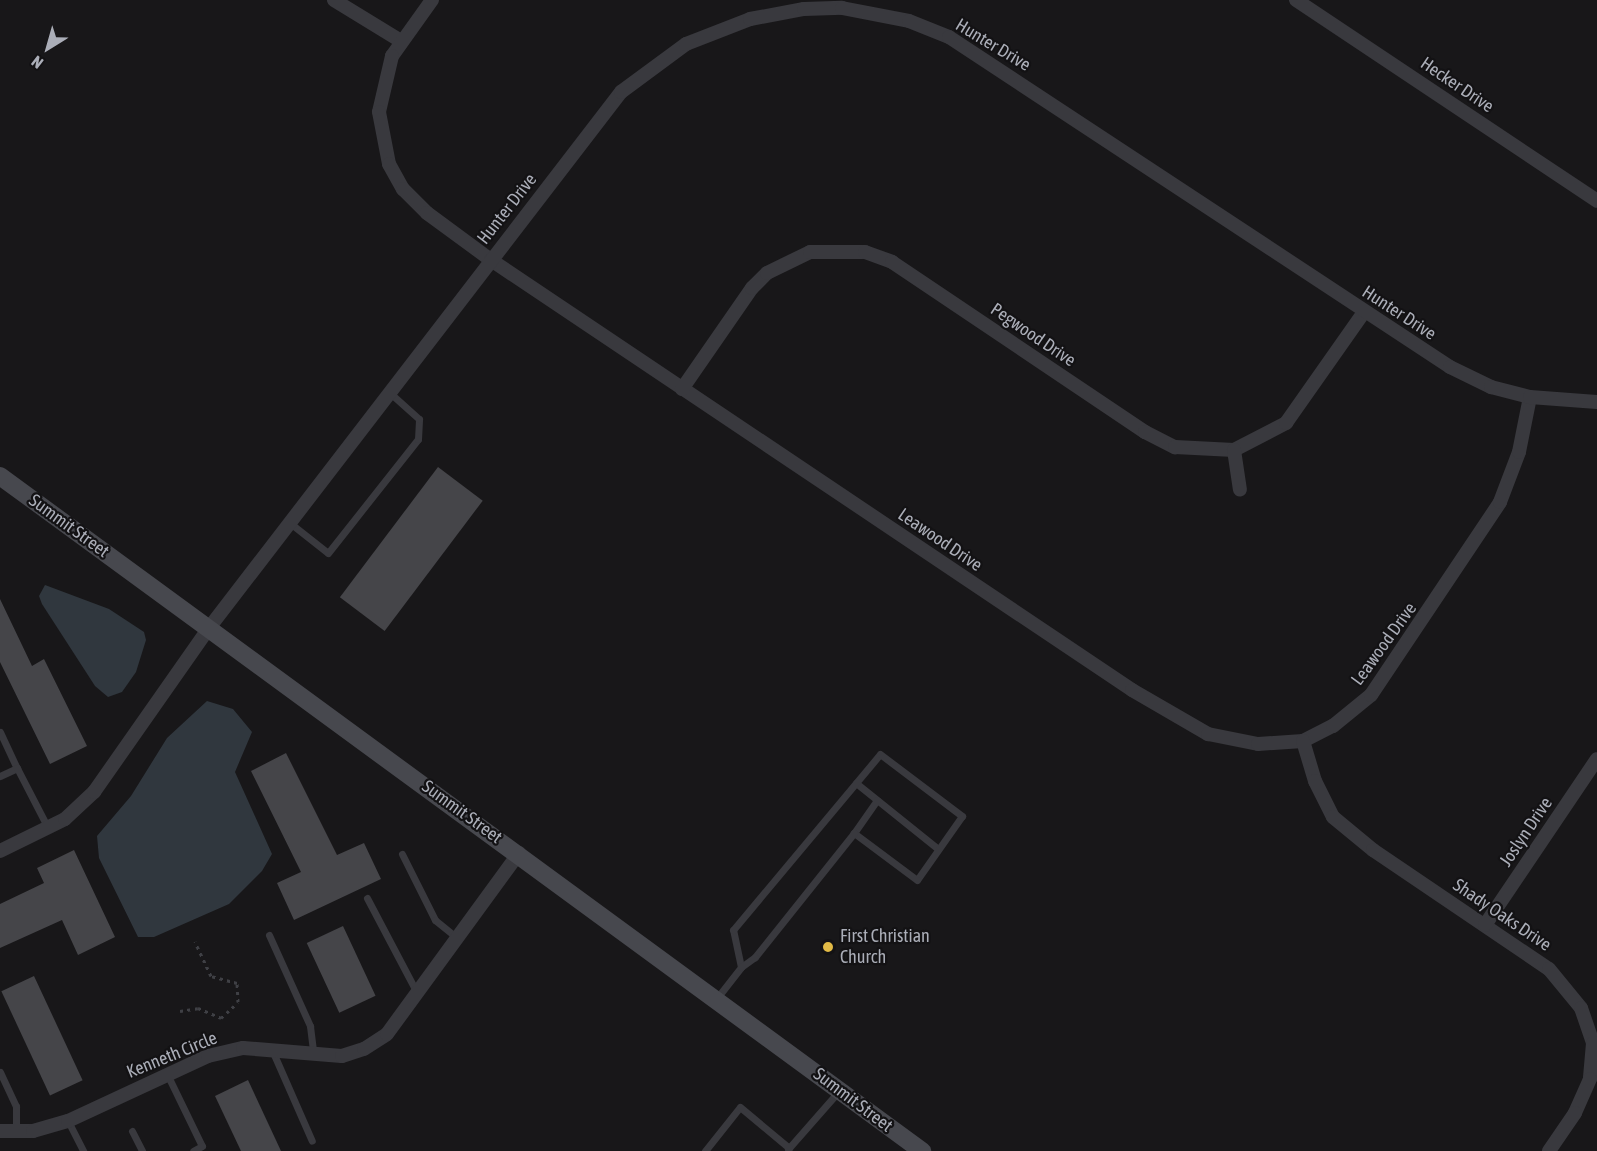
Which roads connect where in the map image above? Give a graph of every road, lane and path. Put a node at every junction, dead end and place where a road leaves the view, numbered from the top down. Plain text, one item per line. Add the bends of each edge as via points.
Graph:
1 (334, 0) edge
2 (432, 0) edge
3 (1296, 0) edge
4 (842, 4) edge
5 (401, 41) junction
6 (1597, 201) edge
7 (491, 260) junction
8 (1364, 312) junction
9 (682, 389) junction
10 (392, 394) junction
11 (1530, 397) junction
12 (1597, 402) edge
13 (1234, 450) junction
14 (0, 476) edge
15 (1240, 490) dead end
16 (290, 523) junction
17 (208, 628) junction
18 (0, 732) edge
19 (1303, 741) junction
20 (1597, 759) edge
21 (17, 768) junction
22 (0, 776) edge
23 (856, 783) junction
24 (877, 800) junction
25 (48, 828) junction
26 (854, 833) junction
27 (938, 849) junction
28 (0, 851) edge
29 (519, 853) junction
30 (402, 854) dead end
31 (367, 898) dead end
32 (1485, 925) junction
33 (269, 935) dead end
34 (457, 938) junction
35 (195, 942) dead end
36 (741, 967) junction
37 (417, 993) junction
38 (717, 999) junction
39 (180, 1011) dead end
40 (271, 1048) junction
41 (313, 1051) junction
42 (0, 1072) edge
43 (167, 1074) junction
44 (839, 1090) junction
45 (68, 1121) junction
46 (132, 1131) dead end
47 (5, 1133) edge
48 (312, 1141) dead end
49 (788, 1149) edge
50 (83, 1151) edge
51 (142, 1151) edge
52 (193, 1151) edge
53 (705, 1151) edge
54 (922, 1151) edge
55 (1549, 1151) edge

1 - 5 street
2 - 5 street, Leawood Drive
3 - 6 street, Hecker Drive
4 - 7 street, Hunter Drive via 750,18 694,40 661,60 621,92
4 - 8 street, Hunter Drive via 909,21 949,37
5 - 7 street, Leawood Drive via 381,88 379,112 389,164 403,189 427,213
7 - 9 street, Leawood Drive
7 - 10 street, Hunter Drive
8 - 11 street, Hunter Drive via 1450,367 1491,387
8 - 13 street via 1286,423
9 - 13 street, Pegwood Drive via 752,288 768,273 810,252 865,252 892,262 1145,432 1175,447
9 - 19 street, Leawood Drive via 1178,720 1236,742
10 - 16 street, Hunter Drive
10 - 16 lane via 418,419 418,439 328,553
11 - 12 street, Hunter Drive
11 - 19 street, Leawood Drive via 1519,452 1500,501 1417,632 1355,710
13 - 15 street
14 - 17 main road, Summit Street
16 - 17 street, Hunter Drive
17 - 25 street via 94,792
17 - 29 main road, Summit Street
18 - 21 lane
19 - 32 street, Shady Oaks Drive via 1315,781 1333,817 1373,850
20 - 32 street, Joslyn Drive
21 - 22 lane
21 - 25 lane
23 - 24 lane
23 - 27 lane via 880,754 962,816
23 - 36 lane via 733,930
24 - 26 lane
24 - 27 lane
25 - 28 street
26 - 27 lane via 916,880
26 - 36 lane via 755,957
29 - 34 street, Kenneth Circle
29 - 38 main road, Summit Street
30 - 34 lane via 435,920
31 - 37 lane
32 - 55 street, Shady Oaks Drive via 1561,980 1589,1028 1590,1078 1575,1113
33 - 41 lane via 310,1026
34 - 37 street, Kenneth Circle
35 - 39 path via 211,976 237,983 238,1002 221,1018 198,1008
36 - 38 lane
37 - 41 street, Kenneth Circle via 387,1034 364,1049 342,1056
38 - 44 main road, Summit Street
40 - 41 street, Kenneth Circle
40 - 43 street, Kenneth Circle via 234,1050
40 - 48 lane
42 - 47 lane via 16,1106
43 - 45 street, Kenneth Circle
43 - 52 lane via 202,1146
44 - 49 lane
44 - 54 main road, Summit Street
45 - 47 street, Kenneth Circle
45 - 50 lane
46 - 51 lane
49 - 53 lane via 740,1107

